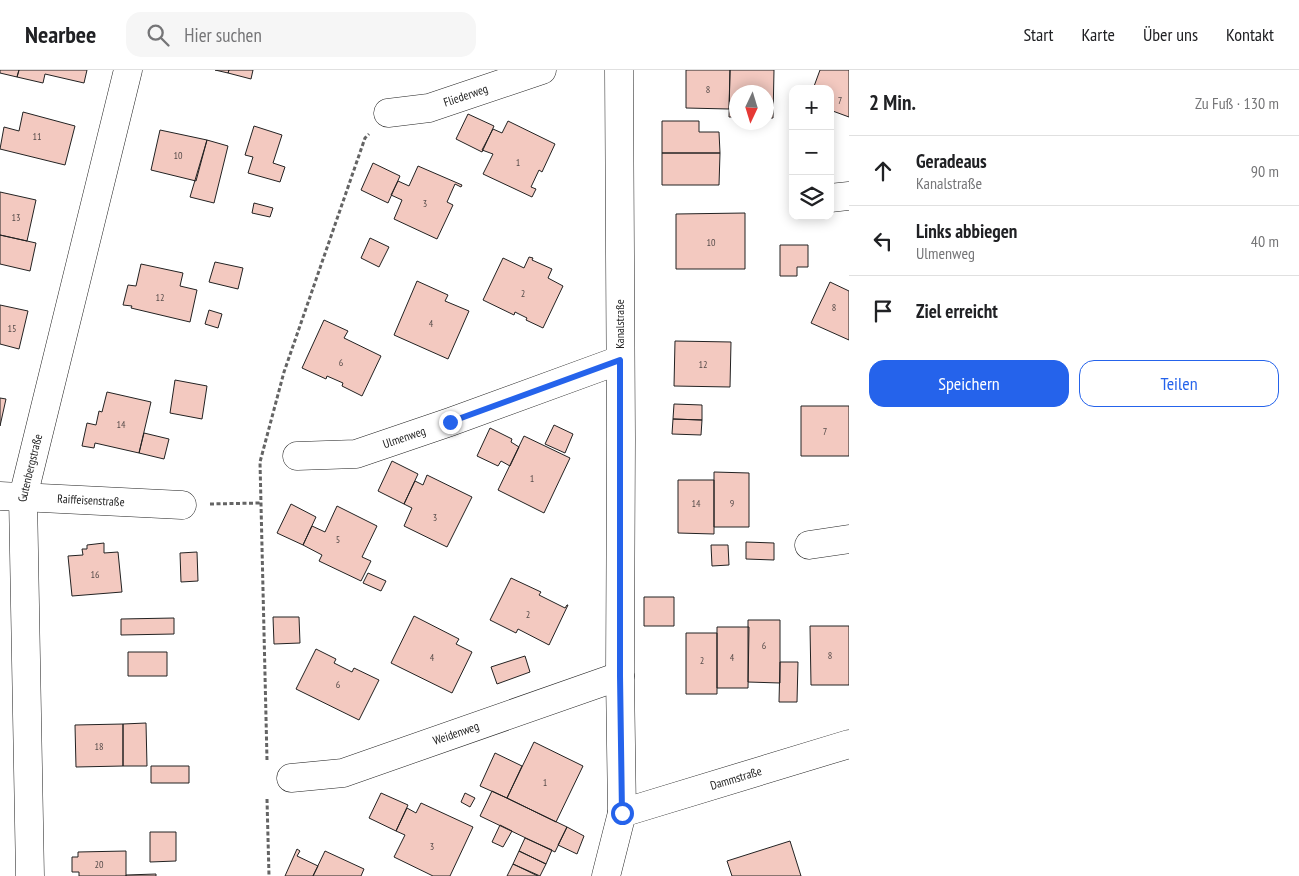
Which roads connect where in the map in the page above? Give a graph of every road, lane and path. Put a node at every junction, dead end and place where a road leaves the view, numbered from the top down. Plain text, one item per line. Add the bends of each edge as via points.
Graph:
1 (128, 70) edge
2 (542, 70) edge
3 (619, 70) edge
4 (388, 114) joint
5 (849, 196) edge
6 (834, 198) edge
7 (620, 360) junction
8 (297, 456) dead end
9 (11, 496) edge
10 (261, 503) junction
11 (182, 505) joint
12 (849, 539) edge
13 (809, 545) dead end
14 (620, 676) junction
15 (849, 744) edge
16 (267, 760) dead end
17 (279, 784) joint
18 (622, 813) junction
19 (30, 876) edge
20 (269, 876) edge
21 (606, 876) edge

1 - 9 street, Gutenbergstraße
2 - 4 street, Fliederweg via 429,108
3 - 7 street, Kanalstraße
4 - 10 path via 365,138 284,372 260,462
5 - 6 street
7 - 8 street, Ulmenweg via 356,454
7 - 14 street, Kanalstraße
9 - 11 street, Raiffeisenstraße
9 - 19 street, Gutenbergstraße
10 - 11 path
10 - 16 path
12 - 13 street
14 - 17 street, Weidenweg via 343,773
14 - 18 street, Kanalstraße
15 - 18 street, Dammstraße
17 - 20 path
18 - 21 street, Kanalstraße

